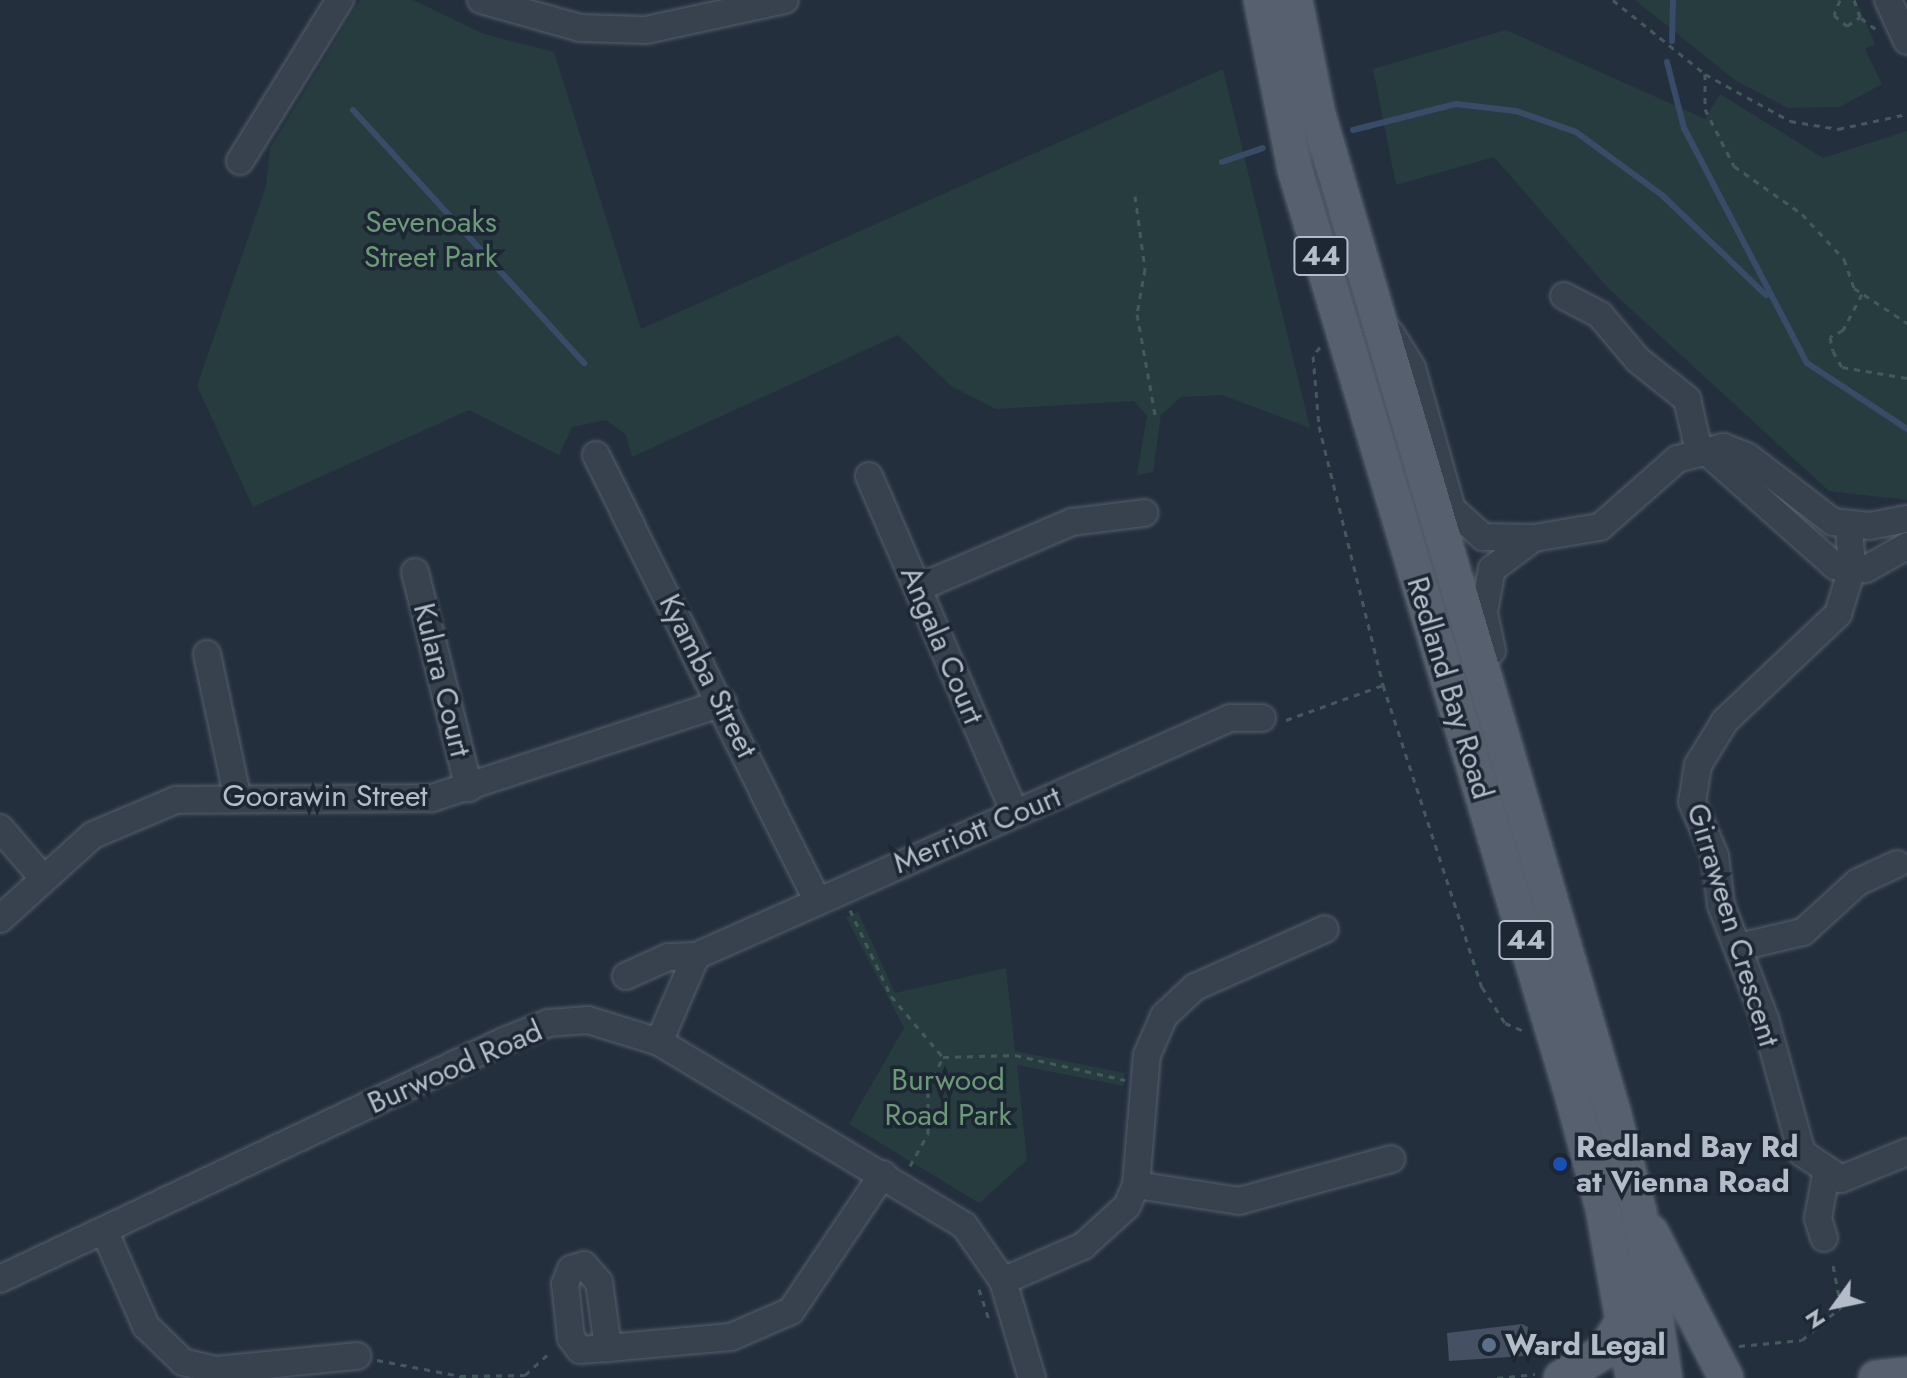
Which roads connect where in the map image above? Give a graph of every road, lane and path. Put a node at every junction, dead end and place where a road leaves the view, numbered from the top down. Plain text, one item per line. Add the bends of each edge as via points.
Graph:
1 (340, 0) edge
2 (481, 0) edge
3 (785, 0) edge
4 (1261, 0) edge
5 (1295, 0) edge
6 (1613, 0) edge
7 (1840, 0) edge
8 (1854, 0) edge
9 (1888, 0) edge
10 (1860, 17) junction
11 (1877, 30) dead end
12 (1907, 41) edge
13 (1705, 74) junction
14 (1907, 114) edge
15 (240, 161) dead end
16 (1135, 196) dead end
17 (1863, 293) junction
18 (1564, 296) dead end
19 (1374, 307) junction
20 (1340, 323) junction
21 (1907, 323) edge
22 (1907, 378) edge
23 (1155, 414) dead end
24 (1703, 451) junction
25 (596, 455) dead end
26 (869, 476) dead end
27 (1144, 513) dead end
28 (1907, 519) edge
29 (1849, 527) junction
30 (1534, 538) junction
31 (1907, 546) edge
32 (1852, 569) junction
33 (415, 572) dead end
34 (918, 588) junction
35 (207, 654) dead end
36 (1383, 685) junction
37 (723, 703) junction
38 (1262, 718) joint
39 (469, 788) junction
40 (237, 795) junction
41 (1015, 814) junction
42 (0, 828) edge
43 (1534, 850) junction
44 (1904, 863) edge
45 (42, 877) junction
46 (828, 894) junction
47 (0, 919) edge
48 (1325, 929) dead end
49 (1739, 947) junction
50 (696, 956) junction
51 (626, 976) dead end
52 (659, 1042) junction
53 (1558, 1047) junction
54 (943, 1057) junction
55 (1144, 1084) junction
56 (1907, 1152) edge
57 (1391, 1159) dead end
58 (1826, 1175) junction
59 (892, 1179) junction
60 (1136, 1185) junction
61 (1639, 1211) junction
62 (104, 1230) junction
63 (1824, 1238) joint
64 (0, 1279) edge
65 (990, 1283) junction
66 (1623, 1321) junction
67 (991, 1324) dead end
68 (572, 1339) junction
69 (608, 1348) junction
70 (357, 1356) joint
71 (1725, 1365) edge
72 (1907, 1375) edge
73 (1032, 1378) edge
74 (1561, 1378) edge
75 (1633, 1378) edge
76 (1665, 1378) edge
77 (1876, 1378) edge

1 - 15 street
2 - 3 street via 580,28 646,30
4 - 20 main road, Redland Bay Road / 44 via 1295,170
5 - 19 main road, Redland Bay Road / 44 via 1318,114
6 - 13 path
7 - 10 path via 1833,11 1838,23 1851,26
8 - 10 path
9 - 12 street
10 - 11 path
13 - 14 path via 1764,109 1816,128
13 - 17 path via 1705,109 1734,166 1802,214 1844,259
16 - 23 path via 1145,269 1137,314
17 - 21 path
17 - 22 path via 1843,330 1830,337 1833,351 1842,367
18 - 24 street via 1618,330 1638,360 1687,399
19 - 30 street via 1412,368 1460,524 1483,537
19 - 43 main road, Redland Bay Road / 44
20 - 36 path via 1313,356 1319,426
20 - 53 main road, Redland Bay Road / 44
24 - 29 street via 1738,450 1812,510
24 - 30 street via 1667,466 1635,504 1600,527
24 - 32 street via 1811,549
25 - 37 street, Kyamba Street
26 - 34 street, Angala Court
27 - 34 street via 1072,522
28 - 29 street
29 - 32 street, Girraween Crescent
30 - 43 street via 1492,569 1484,612 1529,775
31 - 32 street via 1884,563
32 - 49 street, Girraween Crescent via 1838,614 1754,687 1698,765 1695,819 1715,856 1721,905
33 - 39 street, Kulara Court
34 - 41 street, Angala Court
35 - 40 street
36 - 38 path via 1295,721
36 - 53 path via 1482,987 1505,1023
37 - 39 street, Goorawin Street
37 - 46 street, Kyamba Street
38 - 41 street, Merriott Court via 1230,718
39 - 40 street, Goorawin Street via 393,801
40 - 45 street, Goorawin Street via 176,800 132,814
41 - 46 street, Merriott Court
42 - 45 street
43 - 61 main road, Redland Bay Road / 44
44 - 49 street via 1858,882 1803,932
45 - 47 street, Goorawin Street
46 - 50 street, Merriott Court
46 - 54 path via 891,996
48 - 55 street via 1188,992 1164,1016
49 - 58 street, Girraween Crescent via 1795,1136
50 - 51 street, Merriott Court via 668,957
50 - 52 street
52 - 59 street, Burwood Road
52 - 62 street, Burwood Road via 588,1020 548,1023
53 - 66 main road, Redland Bay Road / 44 via 1603,1209
54 - 55 path via 1015,1055
54 - 59 path via 928,1088 928,1134
55 - 60 street
56 - 58 street via 1852,1176
57 - 60 street via 1239,1201
58 - 63 street via 1818,1218
59 - 65 street, Burwood Road via 964,1225
59 - 69 street via 791,1311 731,1337
60 - 65 street via 1109,1228
61 - 71 main road
61 - 76 main road, Redland Bay Road / 44
62 - 64 street, Burwood Road
62 - 70 street via 146,1326 183,1362 216,1370
63 - 71 path via 1841,1307 1802,1340
65 - 67 path
65 - 73 street, Burwood Road
66 - 74 main road via 1603,1352
66 - 75 main road, Redland Bay Road / 44
68 - 69 street via 580,1350
68 - 69 street via 565,1284 571,1269 584,1265 599,1282
68 - 70 path via 525,1375 460,1376
72 - 77 main road

